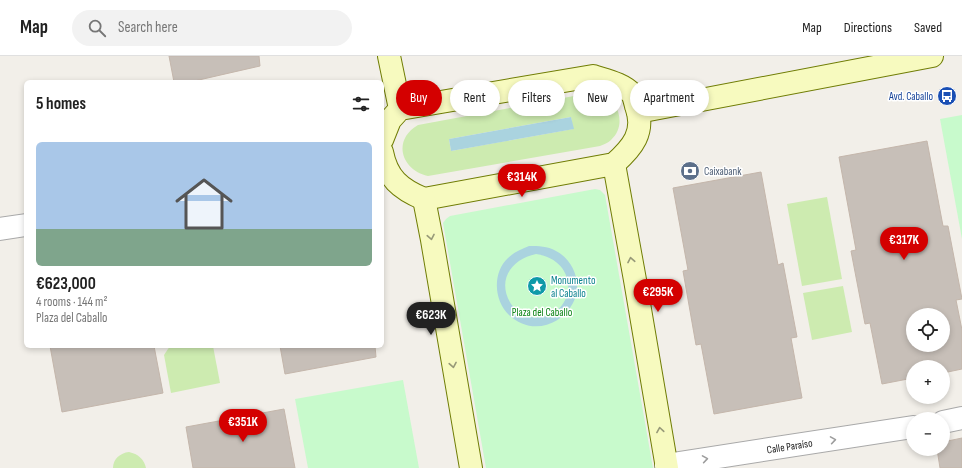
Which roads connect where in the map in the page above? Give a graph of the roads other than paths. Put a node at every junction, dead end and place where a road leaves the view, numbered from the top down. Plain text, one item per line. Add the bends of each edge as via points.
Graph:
1 (390, 56) edge
2 (932, 56) edge
3 (396, 88) edge
4 (630, 92) edge
5 (709, 98) edge
6 (442, 103) edge
7 (396, 114) edge
8 (638, 116) edge
9 (384, 144) edge
10 (384, 159) edge
11 (614, 164) junction
12 (424, 199) junction
13 (24, 225) edge
14 (0, 229) edge
15 (962, 418) edge
16 (950, 421) edge
17 (906, 428) edge
18 (666, 467) edge
19 (471, 468) edge

1 - 3 main road
2 - 5 main road
4 - 6 main road via 616,82 593,76
7 - 9 main road via 390,120
8 - 11 main road via 639,133 629,151
10 - 12 main road via 388,172 398,185
11 - 12 main road
18 -> 11 main road
12 -> 19 main road
13 - 14 street
15 - 16 street
18 -> 17 street, Calle Paraíso

